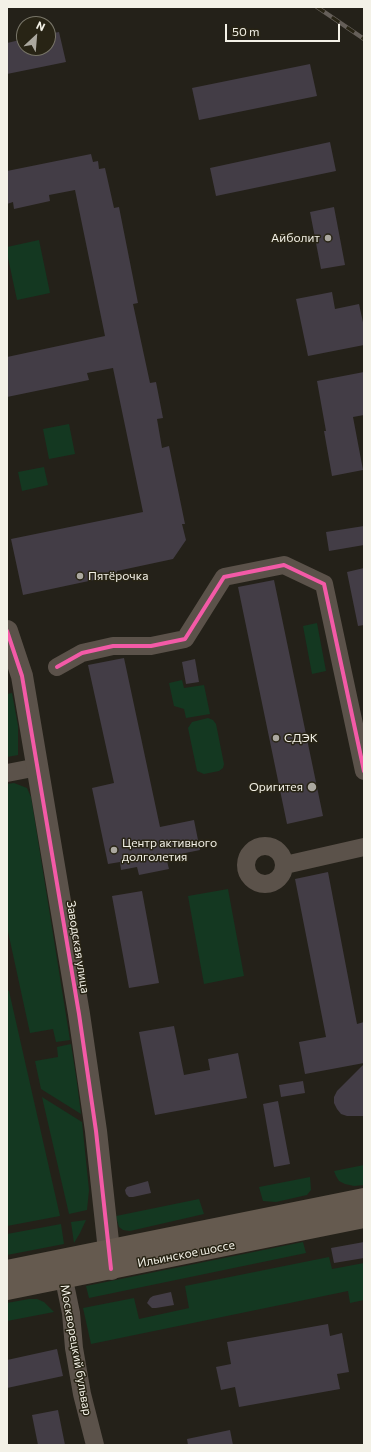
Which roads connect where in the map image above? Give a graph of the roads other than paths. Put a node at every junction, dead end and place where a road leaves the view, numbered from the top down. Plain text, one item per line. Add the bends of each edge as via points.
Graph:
1 (7, 631) edge
2 (57, 667) dead end
3 (38, 767) junction
4 (364, 771) edge
5 (7, 773) edge
6 (364, 847) edge
7 (285, 865) dead end
8 (364, 1199) edge
9 (364, 1217) edge
10 (110, 1260) junction
11 (62, 1270) junction
12 (7, 1271) edge
13 (7, 1289) edge
14 (95, 1445) edge

1 - 3 street, Заводская улица via 22,676
2 - 4 street via 82,653 113,646 151,646 185,638 224,576 284,565 324,584
3 - 5 street
3 - 10 street, Заводская улица via 78,1007 96,1131
6 - 7 street
8 - 10 main road, Ильинское шоссе
9 - 10 main road, Ильинское шоссе
10 - 11 main road, Ильинское шоссе
11 - 12 main road, Ильинское шоссе
11 - 13 main road, Ильинское шоссе
11 - 14 street, Москворецкий бульвар via 71,1313 82,1394

